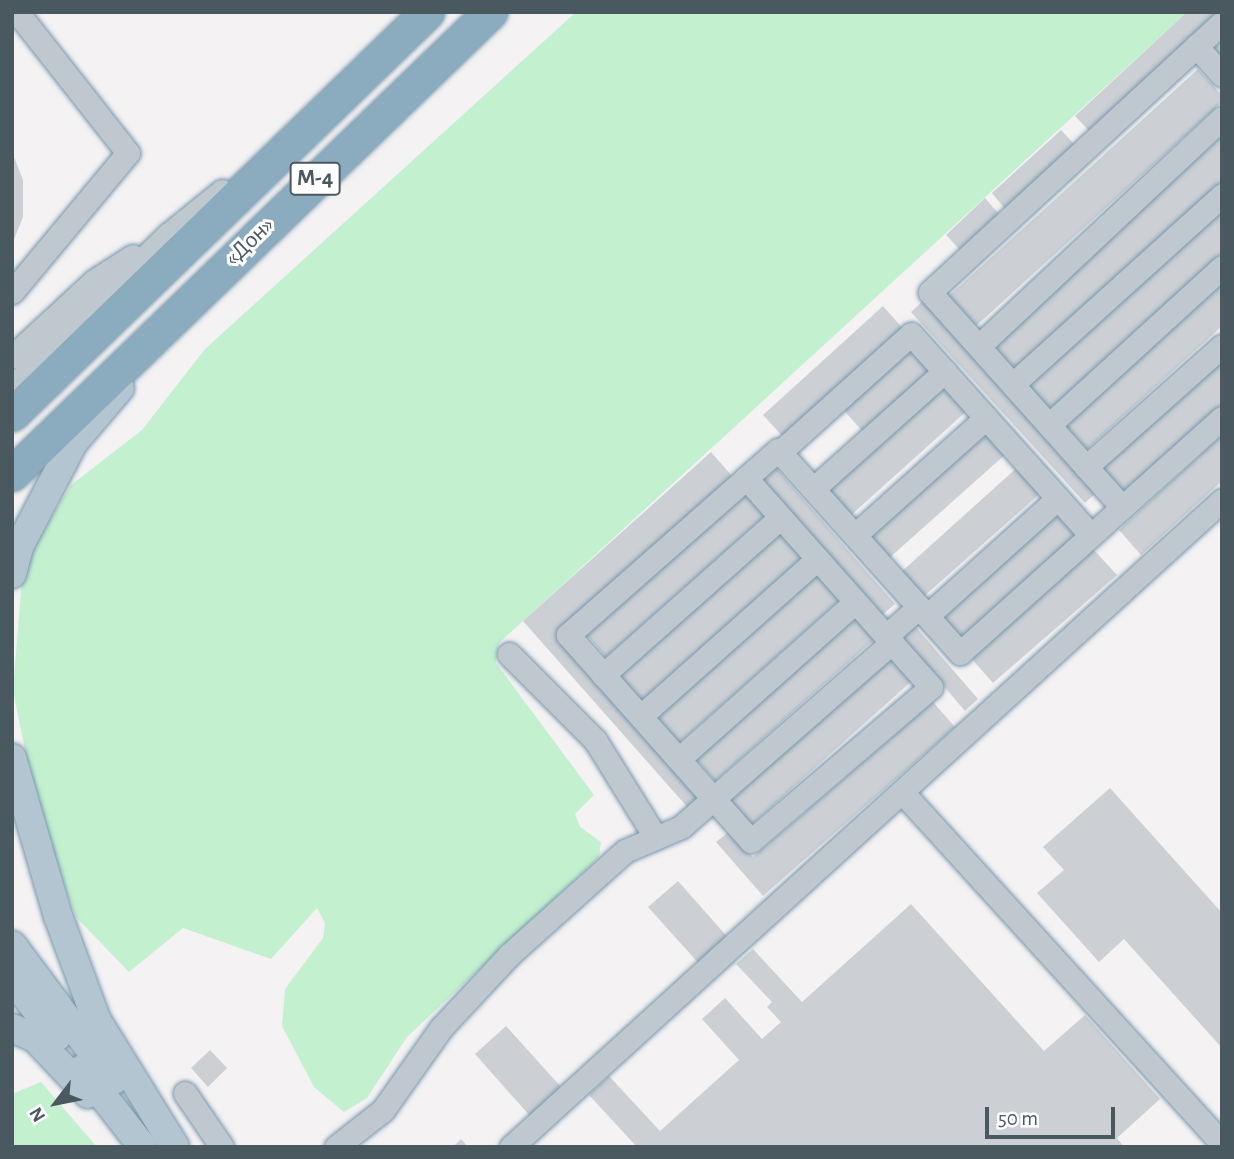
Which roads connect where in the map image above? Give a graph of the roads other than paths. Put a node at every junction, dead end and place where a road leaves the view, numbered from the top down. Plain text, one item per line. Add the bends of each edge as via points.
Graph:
1 (16, 12) edge
2 (427, 12) edge
3 (490, 12) edge
4 (1222, 23) edge
5 (1196, 46) junction
6 (1222, 75) edge
7 (1222, 118) edge
8 (293, 141) junction
9 (1222, 195) edge
10 (169, 234) junction
11 (1222, 267) edge
12 (12, 292) edge
13 (141, 346) junction
14 (979, 346) junction
15 (1222, 346) edge
16 (12, 357) edge
17 (945, 371) junction
18 (1013, 384) junction
19 (12, 387) edge
20 (12, 414) edge
21 (986, 418) junction
22 (1222, 418) edge
23 (1049, 425) junction
24 (780, 452) junction
25 (1086, 467) junction
26 (12, 474) edge
27 (746, 478) junction
28 (814, 489) junction
29 (1058, 498) junction
30 (1222, 500) edge
31 (1122, 507) junction
32 (780, 517) junction
33 (855, 535) junction
34 (1091, 535) junction
35 (817, 559) junction
36 (12, 574) edge
37 (855, 601) junction
38 (923, 611) junction
39 (889, 639) junction
40 (509, 654) dead end
41 (603, 675) junction
42 (641, 716) junction
43 (12, 758) edge
44 (679, 759) junction
45 (903, 793) junction
46 (714, 798) junction
47 (656, 838) junction
48 (15, 969) edge
49 (12, 1028) edge
50 (185, 1093) dead end
51 (148, 1142) edge
52 (1222, 1144) edge
53 (175, 1147) edge
54 (222, 1147) edge
55 (337, 1147) edge
56 (511, 1147) edge

1 - 12 street via 128,153
2 - 8 highway, «Дон» / М-4
3 - 13 highway, «Дон» / М-4
4 - 5 street
5 - 6 street
5 - 14 street via 930,292
7 - 14 street
8 - 10 street
8 - 20 highway, «Дон» / М-4
9 - 18 street
10 - 16 street via 94,281
10 - 19 street
11 - 23 street
13 - 26 highway, «Дон» / М-4
13 - 36 main road via 128,378 73,443 20,545
14 - 18 street
15 - 25 street
17 - 21 street
17 - 24 street via 911,334
17 - 28 street
18 - 23 street
21 - 29 street
21 - 33 street
22 - 31 street
23 - 25 street
24 - 27 street
24 - 28 street
25 - 31 street
27 - 32 street
27 - 41 street via 568,635
28 - 33 street
29 - 34 street
29 - 38 street
30 - 45 street
31 - 34 street
32 - 35 street
32 - 41 street
33 - 38 street
34 - 38 street via 960,653
35 - 37 street
35 - 42 street
37 - 39 street
37 - 44 street
38 - 39 street
39 - 46 street
39 - 46 street via 931,687 751,841
40 - 47 street via 595,740
41 - 42 street
42 - 44 street
43 - 53 main road via 58,916 96,1019
44 - 46 street
45 - 52 street
45 - 56 street
46 - 47 street via 681,827
47 - 55 street via 625,851 509,955 441,1028 383,1110
48 - 51 main road
49 - 51 main road via 34,1038
50 - 54 street

